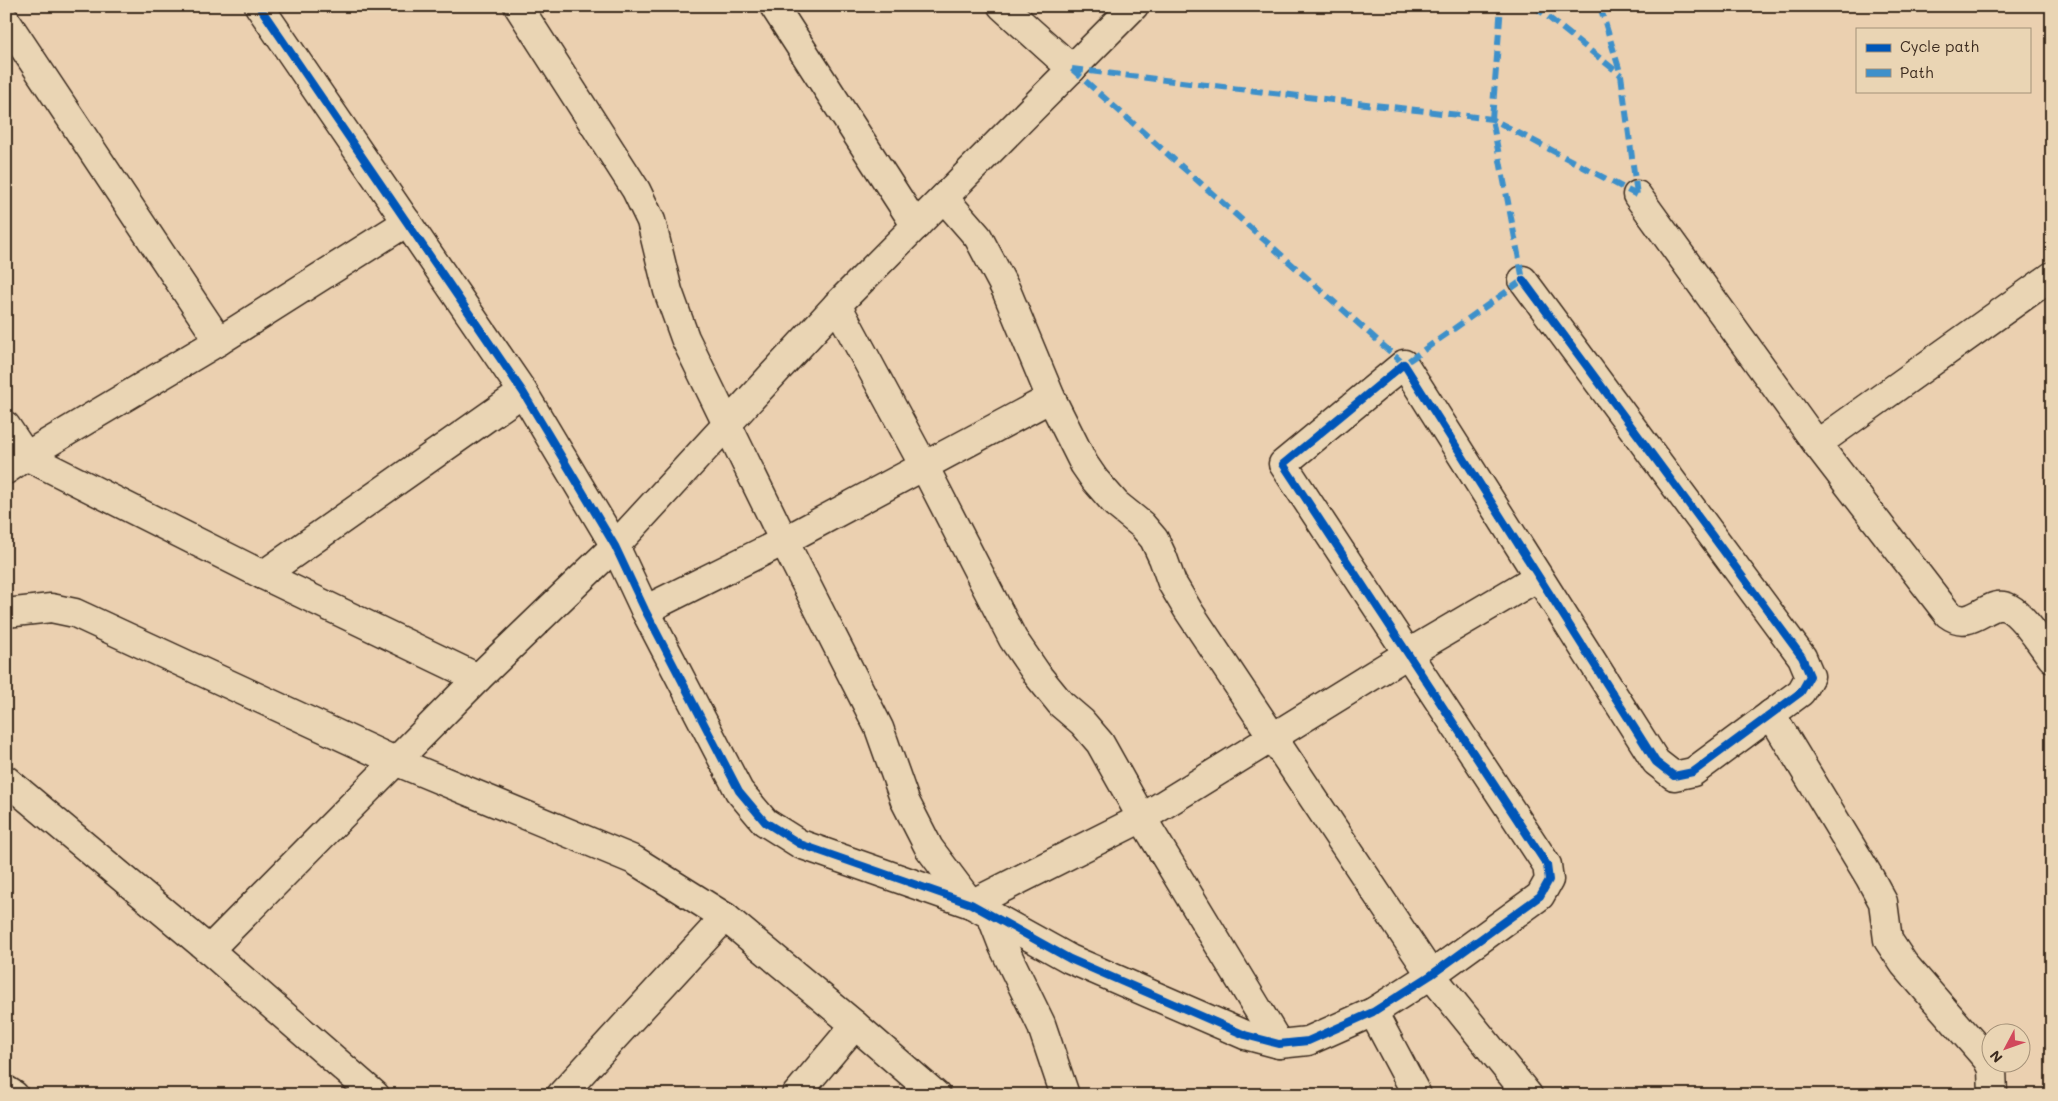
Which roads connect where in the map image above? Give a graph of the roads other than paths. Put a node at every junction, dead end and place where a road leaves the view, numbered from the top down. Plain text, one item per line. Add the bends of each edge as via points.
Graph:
1 (259, 6) edge
2 (518, 6) edge
3 (774, 6) edge
4 (1002, 6) edge
5 (1134, 6) edge
6 (6, 20) edge
7 (1072, 69) junction
8 (1637, 195) dead end
9 (944, 198) junction
10 (407, 222) junction
11 (916, 226) junction
12 (2052, 276) edge
13 (1523, 280) dead end
14 (837, 305) junction
15 (219, 341) junction
16 (523, 392) junction
17 (1050, 398) junction
18 (6, 426) edge
19 (727, 426) junction
20 (1817, 444) junction
21 (16, 463) edge
22 (923, 464) junction
23 (784, 541) junction
24 (615, 546) junction
25 (263, 575) junction
26 (1538, 577) junction
27 (645, 610) junction
28 (6, 613) edge
29 (1409, 654) junction
30 (2052, 658) edge
31 (478, 678) junction
32 (1771, 714) junction
33 (1274, 737) junction
34 (395, 761) junction
35 (6, 780) edge
36 (1142, 818) junction
37 (981, 910) junction
38 (725, 917) junction
39 (209, 950) junction
40 (1431, 975) junction
41 (1373, 1012) junction
42 (855, 1025) junction
43 (1279, 1044) junction
44 (6, 1090) edge
45 (14, 1095) edge
46 (375, 1095) edge
47 (561, 1095) edge
48 (796, 1095) edge
49 (936, 1095) edge
50 (1065, 1095) edge
51 (1417, 1095) edge
52 (1528, 1095) edge
53 (1993, 1095) edge

1 - 10 street
2 - 19 street via 636,190 652,221 668,290 684,338
3 - 11 street
4 - 7 street
5 - 7 street
6 - 15 street
7 - 9 street
8 - 20 street
9 - 11 street
9 - 17 street via 978,237 997,272
10 - 15 street
10 - 16 street
11 - 14 street
12 - 20 street
13 - 32 street via 1802,657 1810,676 1801,692
14 - 19 street
14 - 22 street
15 - 21 street
16 - 24 street
16 - 25 street
17 - 22 street
17 - 33 street via 1095,480 1154,539 1172,583
18 - 21 street
19 - 23 street
19 - 24 street
20 - 30 street via 1948,614 1956,620 1966,621 1998,606 2008,607 2020,617
21 - 25 street
22 - 23 street
22 - 36 street via 1013,639 1061,704 1100,743
23 - 27 street
23 - 37 street via 879,728 905,801 929,848
24 - 27 street
24 - 31 street
25 - 31 street
26 - 29 street
26 - 29 street via 1404,364 1283,464
26 - 32 street via 1656,762 1674,776 1693,772
27 - 37 street via 739,791 765,822 800,844
28 - 34 street via 51,608 75,613
29 - 33 street
29 - 40 street via 1547,865 1549,880 1540,896
31 - 34 street
32 - 53 street via 1883,902 1888,940 1904,964 1987,1059 1992,1068
33 - 36 street
33 - 40 street
34 - 38 street via 634,860
34 - 39 street
35 - 39 street
36 - 37 street
36 - 43 street
37 - 43 street via 1070,959 1246,1035
37 - 50 street via 1003,946 1041,1024
38 - 42 street
38 - 47 street
39 - 46 street
40 - 41 street
40 - 52 street
41 - 43 street via 1308,1041
41 - 51 street
42 - 48 street
42 - 49 street
44 - 45 street

